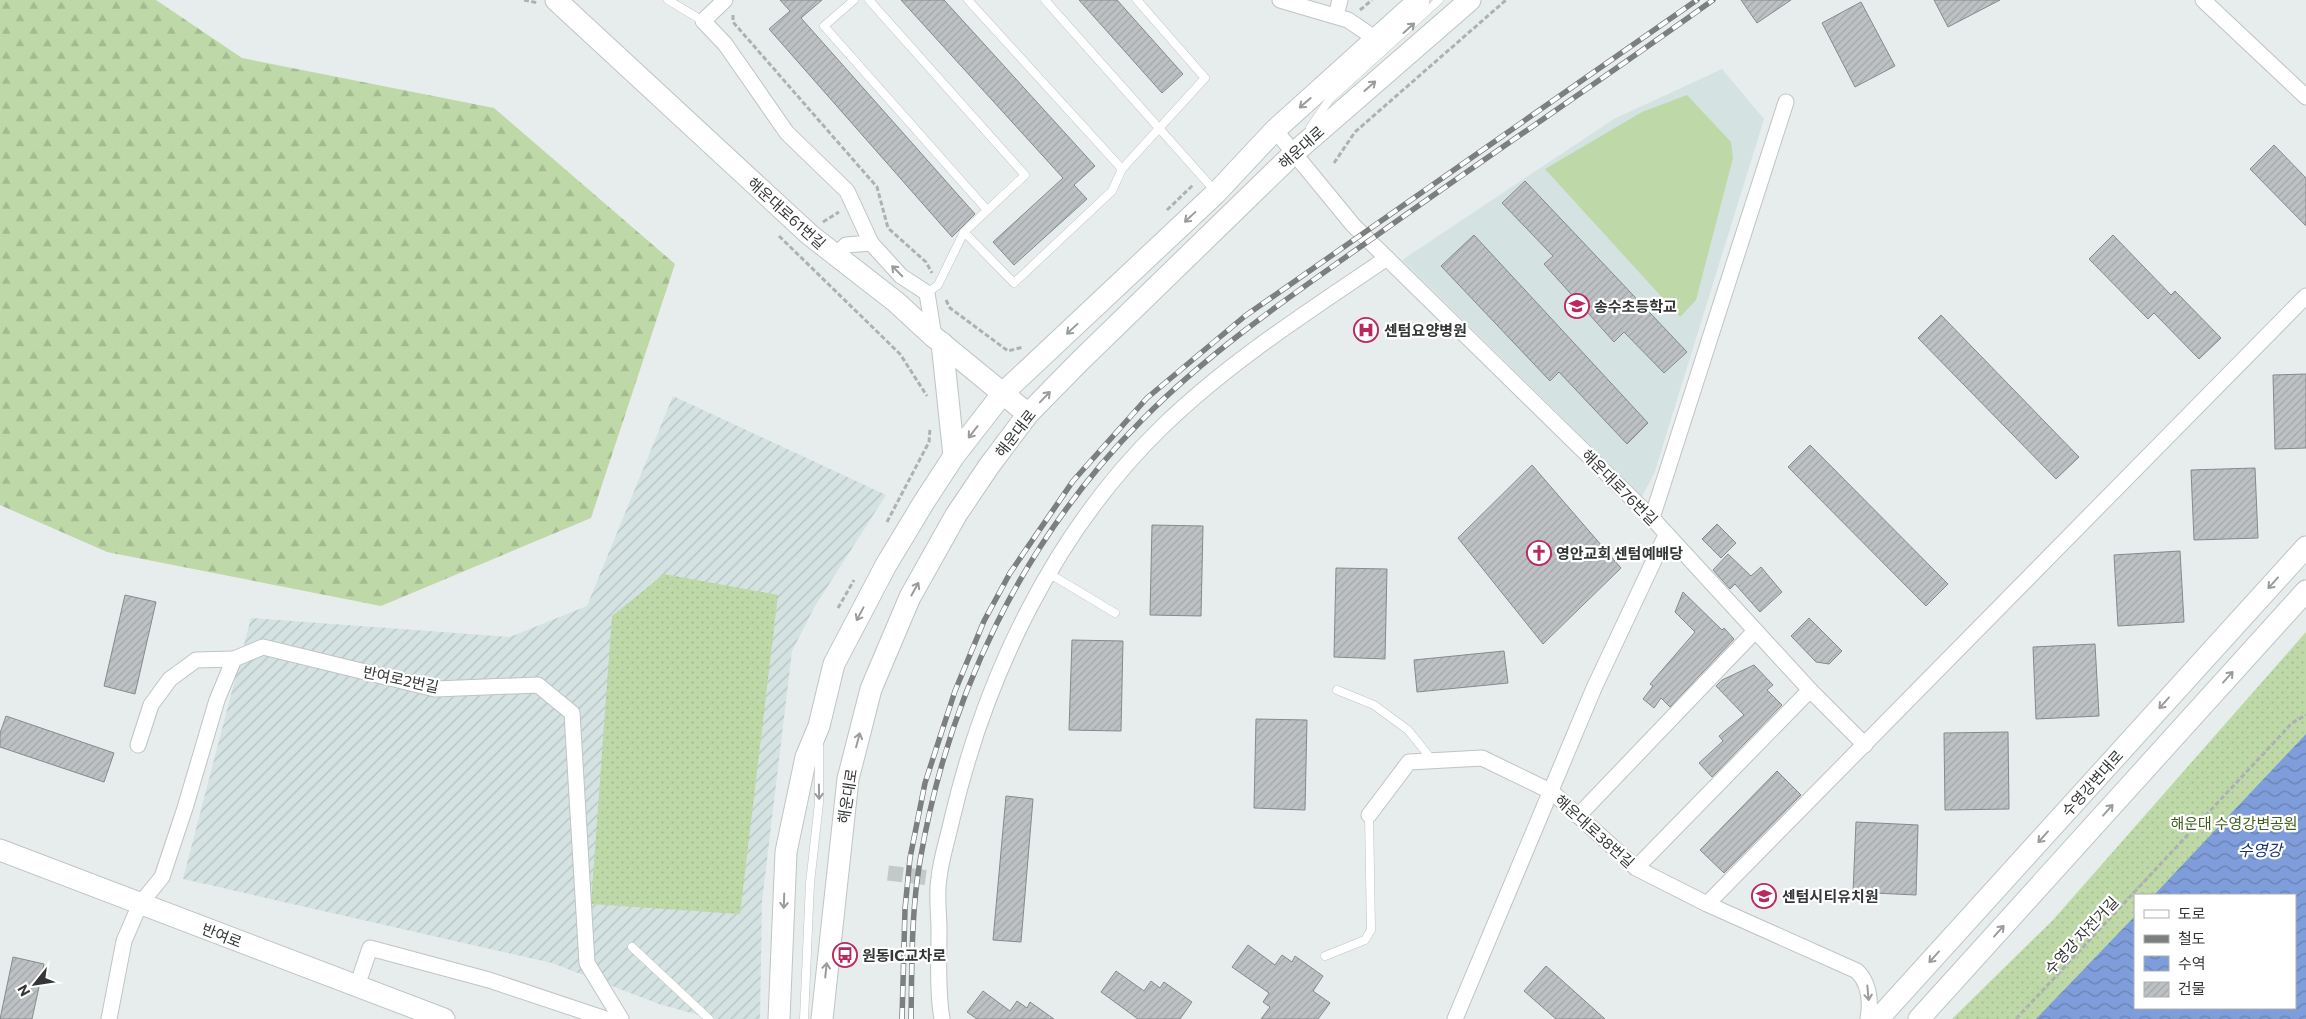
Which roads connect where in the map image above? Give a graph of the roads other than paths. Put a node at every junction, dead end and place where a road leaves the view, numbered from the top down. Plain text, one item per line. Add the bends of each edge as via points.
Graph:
1 (668, 0) edge
2 (854, 0) edge
3 (869, 0) edge
4 (968, 0) edge
5 (1045, 0) edge
6 (1136, 0) edge
7 (1280, 0) edge
8 (1340, 0) edge
9 (1419, 0) edge
10 (1439, 0) edge
11 (1470, 0) edge
12 (2203, 0) edge
13 (549, 2) edge
14 (729, 4) edge
15 (1336, 16) junction
16 (703, 21) junction
17 (1376, 39) junction
18 (2306, 97) edge
19 (1786, 102) dead end
20 (1160, 127) junction
21 (1275, 130) junction
22 (1294, 153) junction
23 (1122, 169) junction
24 (1216, 193) junction
25 (987, 210) junction
26 (858, 215) junction
27 (964, 232) junction
28 (871, 243) junction
29 (840, 250) junction
30 (1387, 258) junction
31 (932, 289) junction
32 (2306, 296) edge
33 (938, 340) junction
34 (1003, 393) junction
35 (1028, 414) junction
36 (954, 456) junction
37 (1652, 518) junction
38 (1666, 535) junction
39 (2306, 546) edge
40 (1050, 574) junction
41 (2306, 591) edge
42 (1115, 612) dead end
43 (1755, 631) junction
44 (234, 659) junction
45 (1337, 690) dead end
46 (1810, 690) junction
47 (819, 726) junction
48 (1864, 744) junction
49 (138, 745) dead end
50 (1433, 761) junction
51 (1552, 792) junction
52 (1369, 815) joint
53 (1578, 816) junction
54 (0, 850) edge
55 (1636, 868) junction
56 (140, 904) junction
57 (1707, 904) junction
58 (632, 947) dead end
59 (1325, 956) dead end
60 (357, 986) junction
61 (109, 1019) edge
62 (444, 1019) edge
63 (606, 1019) edge
64 (621, 1019) edge
65 (709, 1019) edge
66 (779, 1019) edge
67 (804, 1019) edge
68 (822, 1019) edge
69 (942, 1019) edge
70 (1455, 1019) edge
71 (1868, 1019) edge
72 (1878, 1019) edge
73 (1919, 1019) edge

1 - 16 lane
2 - 25 lane via 824,26
3 - 25 lane via 1025,175
4 - 23 lane
5 - 20 lane
6 - 20 lane via 1205,78
7 - 15 street
8 - 15 street
9 - 17 main road, 해운대로
22 -> 10 lane via 1329,100
22 -> 11 main road, 해운대로
12 - 18 street
13 - 29 main road, 해운대로61번길
14 - 16 street
15 - 17 street via 1348,20
16 - 26 street via 725,44 787,133 846,191
17 -> 21 main road, 해운대로
19 - 37 street
20 - 23 lane
20 - 24 lane
21 - 22 street, 해운대로76번길
21 - 24 main road, 해운대로
22 - 30 street, 해운대로76번길 via 1353,225
35 -> 22 main road, 해운대로
23 - 27 lane via 1112,191 1014,283
24 -> 34 main road, 해운대로
25 - 27 lane
26 - 28 street
26 - 29 street
27 - 31 lane
28 - 29 street
31 -> 28 street via 901,276
29 - 33 main road, 해운대로61번길
30 - 37 street, 해운대로76번길
30 - 40 street via 1258,345 1206,386 1161,428 1108,485 1070,536
31 - 33 street
32 - 48 street
33 - 34 main road, 해운대로61번길
33 - 36 main road
34 - 35 main road, 해운대로61번길
34 -> 36 main road, 해운대로
68 -> 35 main road, 해운대로 via 848,779 871,689 910,597 956,515
36 -> 47 main road, 해운대로 via 886,564 834,664
37 - 38 street, 해운대로76번길
38 - 43 street, 해운대로76번길
38 - 51 street via 1594,688
39 -> 72 main road, 수영강변대로
40 - 42 lane
40 - 69 street via 1004,658 981,717 959,791 938,879
73 -> 41 main road
43 - 46 street, 해운대로76번길
43 - 53 street
44 - 49 street via 196,660 170,679 151,705
44 - 56 street via 217,700 162,876
44 - 64 street, 반여로2번길 via 263,647 435,689 538,684 572,713 587,963
45 - 50 lane via 1374,705 1408,730
46 - 48 street, 해운대로76번길
46 - 55 street
47 -> 66 main road, 해운대로 via 806,757 786,852
47 -> 67 lane via 820,803 810,884
48 - 57 street
50 - 51 street, 해운대로38번길 via 1482,758
50 - 52 street, 해운대로38번길 via 1409,762
51 - 53 street, 해운대로38번길
51 - 70 street
52 - 59 lane via 1371,930 1365,940
53 - 55 street, 해운대로38번길
54 - 56 main road, 반여로
55 - 57 street, 해운대로38번길
56 - 60 main road, 반여로
56 - 61 street via 124,941
57 -> 71 street, 해운대로38번길 via 1857,971 1867,981
58 - 65 lane
60 - 62 main road, 반여로
60 - 63 street via 370,948 489,980

